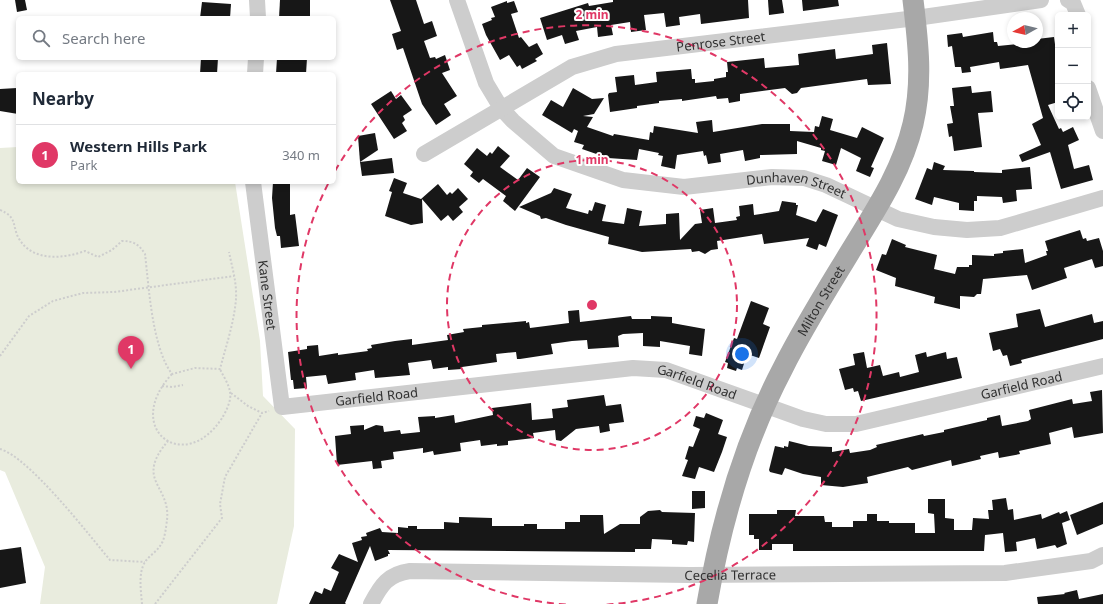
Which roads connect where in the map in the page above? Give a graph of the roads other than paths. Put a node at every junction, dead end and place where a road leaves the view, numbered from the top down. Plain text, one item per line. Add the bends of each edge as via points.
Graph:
1 (257, 0) edge
2 (457, 0) edge
3 (1040, 0) edge
4 (914, 9) edge
5 (258, 16) edge
6 (256, 60) edge
7 (255, 72) edge
8 (1091, 96) edge
9 (502, 108) junction
10 (1103, 130) edge
11 (424, 154) dead end
12 (253, 184) edge
13 (1103, 198) edge
14 (877, 209) junction
15 (1103, 366) edge
16 (765, 405) junction
17 (282, 407) joint
18 (1103, 555) edge
19 (712, 575) junction
20 (371, 604) edge
21 (707, 604) edge

1 - 5 street
2 - 9 street, Dunhaven Street via 486,83
3 - 4 street, Penrose Street
4 - 9 street, Penrose Street via 616,54 572,67
4 - 14 main road, Milton Street via 920,64 913,123 902,161
6 - 7 street
8 - 10 street
9 - 11 street, Penrose Street
9 - 14 street, Dunhaven Street via 513,121 554,156 623,180 684,187 772,177 804,178 826,185
12 - 17 street, Kane Street
13 - 14 street, Dunhaven Street via 1000,228 973,230 934,227 898,219
14 - 16 main road, Milton Street via 803,330
15 - 16 street, Garfield Road via 856,424 826,424
16 - 17 street, Garfield Road via 666,370 633,368
16 - 19 main road, Milton Street via 736,478
18 - 19 street, Cecelia Terrace via 1091,561 1005,573
19 - 20 street, Cecelia Terrace via 410,571 396,573 379,589
19 - 21 main road, Milton Street

